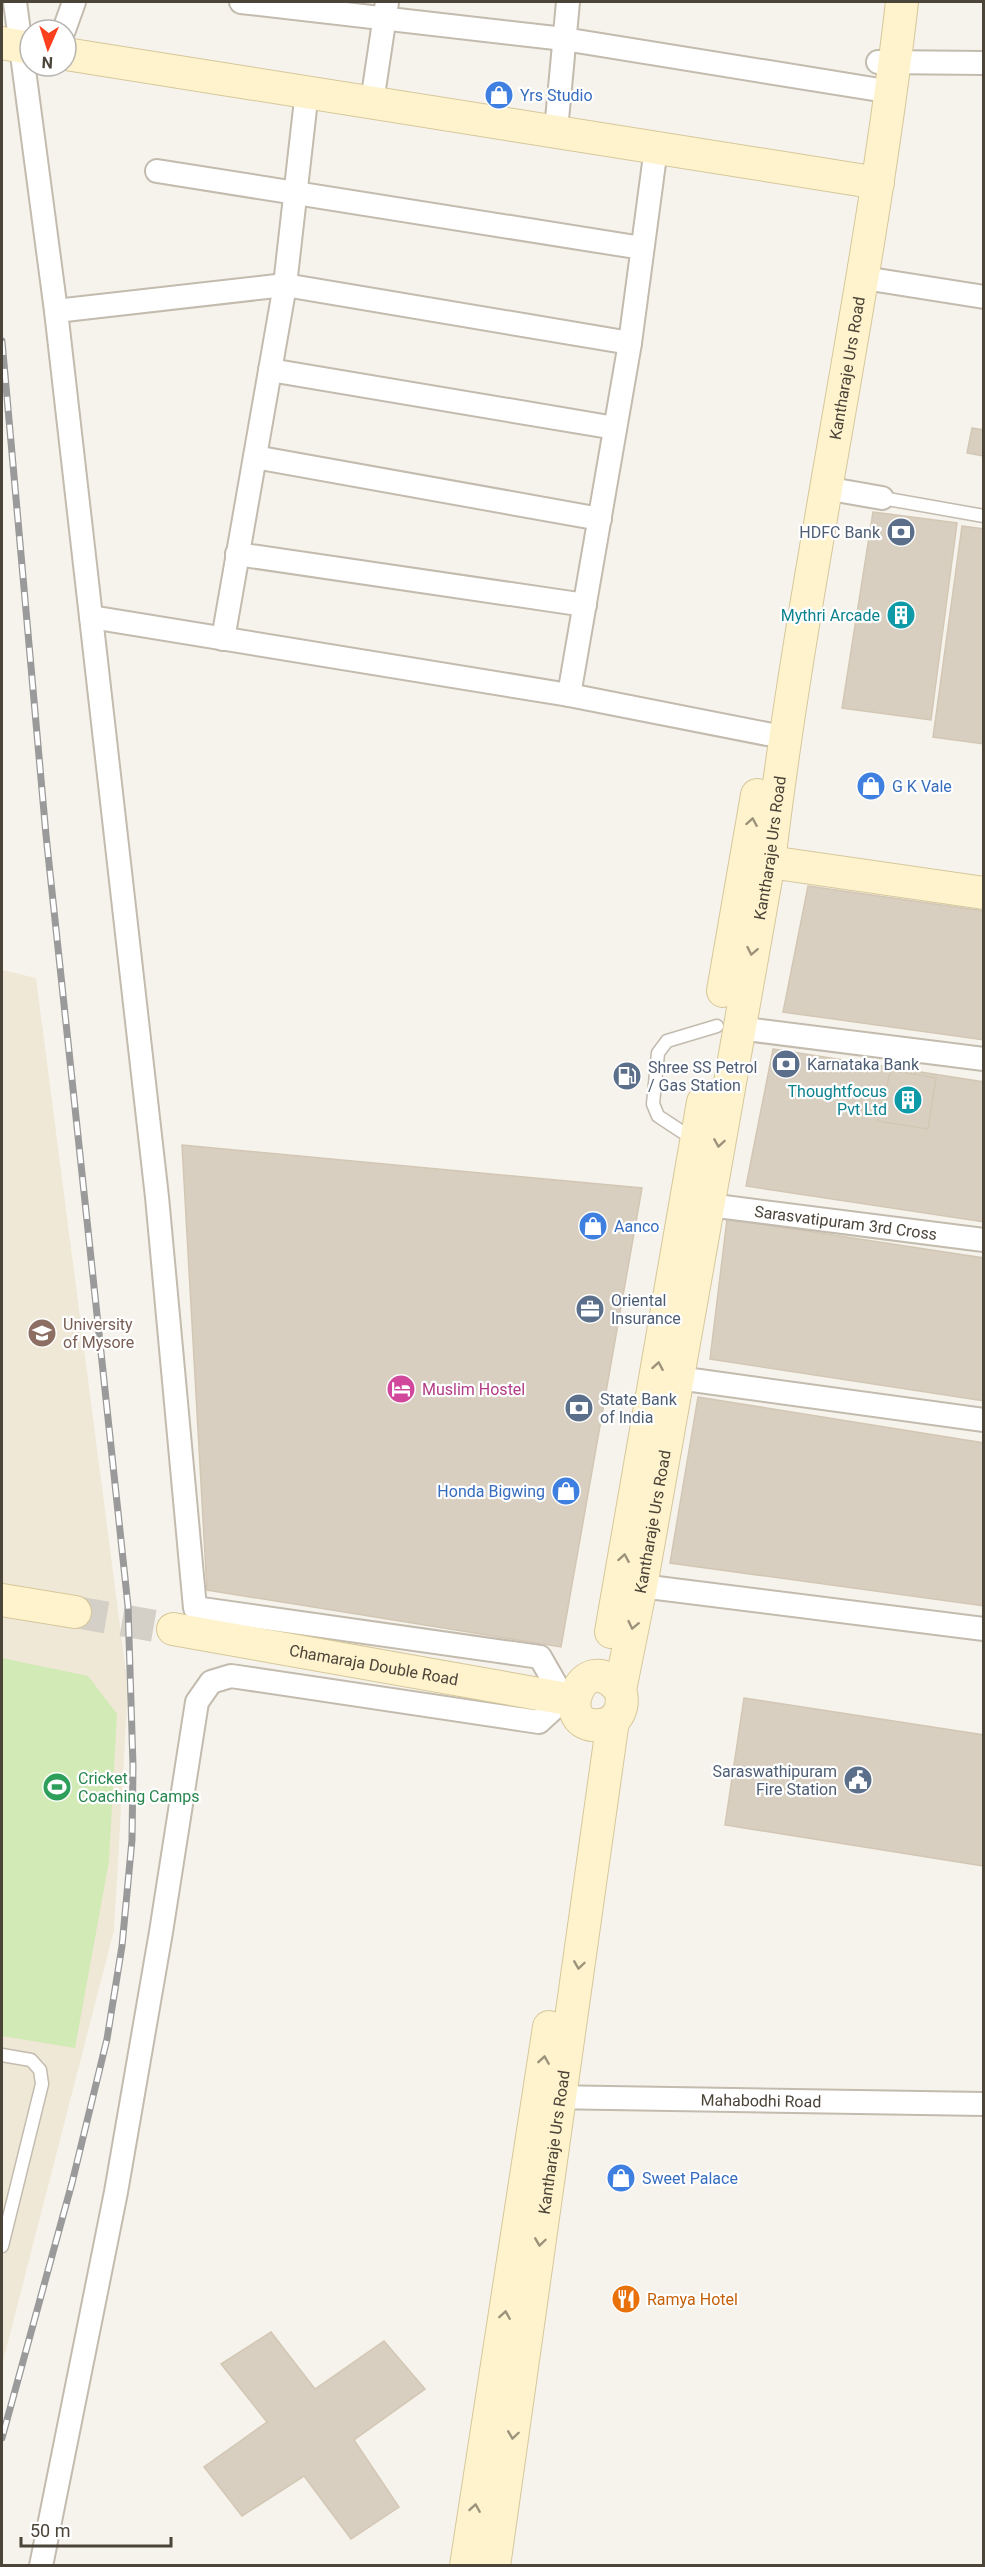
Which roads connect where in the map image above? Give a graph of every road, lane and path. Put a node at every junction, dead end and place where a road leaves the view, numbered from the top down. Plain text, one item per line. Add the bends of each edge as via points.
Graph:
1 (15, 2) edge
2 (75, 2) edge
3 (242, 2) edge
4 (568, 2) edge
5 (887, 2) edge
6 (902, 2) edge
7 (386, 10) edge
8 (69, 18) edge
9 (564, 39) junction
10 (17, 46) edge
11 (78, 56) edge
12 (984, 63) edge
13 (885, 76) junction
14 (307, 92) junction
15 (372, 102) junction
16 (556, 130) junction
17 (656, 148) junction
18 (157, 171) dead end
19 (870, 182) junction
20 (295, 193) junction
21 (642, 248) junction
22 (864, 278) junction
23 (285, 285) junction
24 (984, 297) edge
25 (56, 311) junction
26 (630, 343) junction
27 (270, 370) junction
28 (615, 428) junction
29 (255, 457) junction
30 (825, 488) junction
31 (882, 498) joint
32 (984, 516) edge
33 (600, 519) junction
34 (237, 554) junction
35 (585, 605) junction
36 (91, 617) junction
37 (223, 639) junction
38 (569, 695) junction
39 (767, 734) junction
40 (757, 860) junction
41 (984, 893) edge
42 (727, 1027) junction
43 (984, 1059) edge
44 (696, 1142) junction
45 (697, 1203) junction
46 (984, 1240) edge
47 (678, 1378) junction
48 (984, 1420) edge
49 (641, 1586) junction
50 (2, 1600) edge
51 (75, 1612) tunnel mouth
52 (173, 1629) tunnel mouth
53 (984, 1629) edge
54 (612, 1684) junction
55 (569, 1699) junction
56 (604, 1722) junction
57 (2, 2055) edge
58 (549, 2097) junction
59 (984, 2104) edge
60 (2, 2246) edge
61 (495, 2465) junction
62 (41, 2565) edge
63 (466, 2565) edge
64 (494, 2565) edge

1 - 10 street
2 - 8 street
3 - 7 street
4 - 9 street
5 - 13 street, Kantharaje Urs Road
6 - 13 street, Kantharaje Urs Road
7 - 9 street
7 - 15 street
9 - 13 street
9 - 16 street
10 - 25 street
11 - 14 street
12 - 13 street
13 - 19 street, Kantharaje Urs Road
14 - 15 street
14 - 20 street
15 - 16 street
16 - 17 street
17 - 19 street
17 - 21 street
18 - 20 street
19 - 22 street, Kantharaje Urs Road
19 - 39 street, Kantharaje Urs Road via 797,540
20 - 21 street
20 - 23 street
21 - 26 street
22 - 24 street
22 - 30 street, Kantharaje Urs Road
23 - 25 street
23 - 26 street
23 - 27 street
25 - 36 street
26 - 28 street
27 - 28 street
27 - 29 street
28 - 33 street
29 - 33 street
29 - 34 street
30 - 31 street
30 - 40 street, Kantharaje Urs Road via 782,746
31 - 32 lane
33 - 35 street
34 - 35 street
34 - 37 street
35 - 38 street
36 - 37 street
36 - 55 street via 158,1197 195,1608 540,1657
37 - 38 street
38 - 39 street
40 -> 39 street, Kantharaje Urs Road
40 - 41 street
40 - 42 street, Kantharaje Urs Road
42 - 43 street
42 - 44 street, Kantharaje Urs Road
42 - 44 lane via 667,1041 658,1053 653,1104 658,1116
42 -> 45 street, Kantharaje Urs Road
44 - 45 street, Kantharaje Urs Road
45 - 46 street, Sarasvatipuram 3rd Cross
45 - 47 street, Kantharaje Urs Road
54 -> 45 street, Kantharaje Urs Road via 606,1655
47 - 48 street
47 - 49 street, Kantharaje Urs Road
49 - 53 street
49 -> 54 street, Kantharaje Urs Road
50 - 51 street
52 - 55 street, Chamaraja Double Road
54 - 55 street via 591,1677
54 - 56 street via 622,1706
55 - 56 street via 584,1720
55 - 62 street via 539,1722 231,1676 211,1682 197,1702 116,2192
56 - 58 street, Kantharaje Urs Road
57 - 60 lane via 31,2060 40,2070 42,2084
58 - 59 street, Mahabodhi Road
58 - 61 street, Kantharaje Urs Road
63 -> 61 street, Kantharaje Urs Road
61 - 64 street, Kantharaje Urs Road

